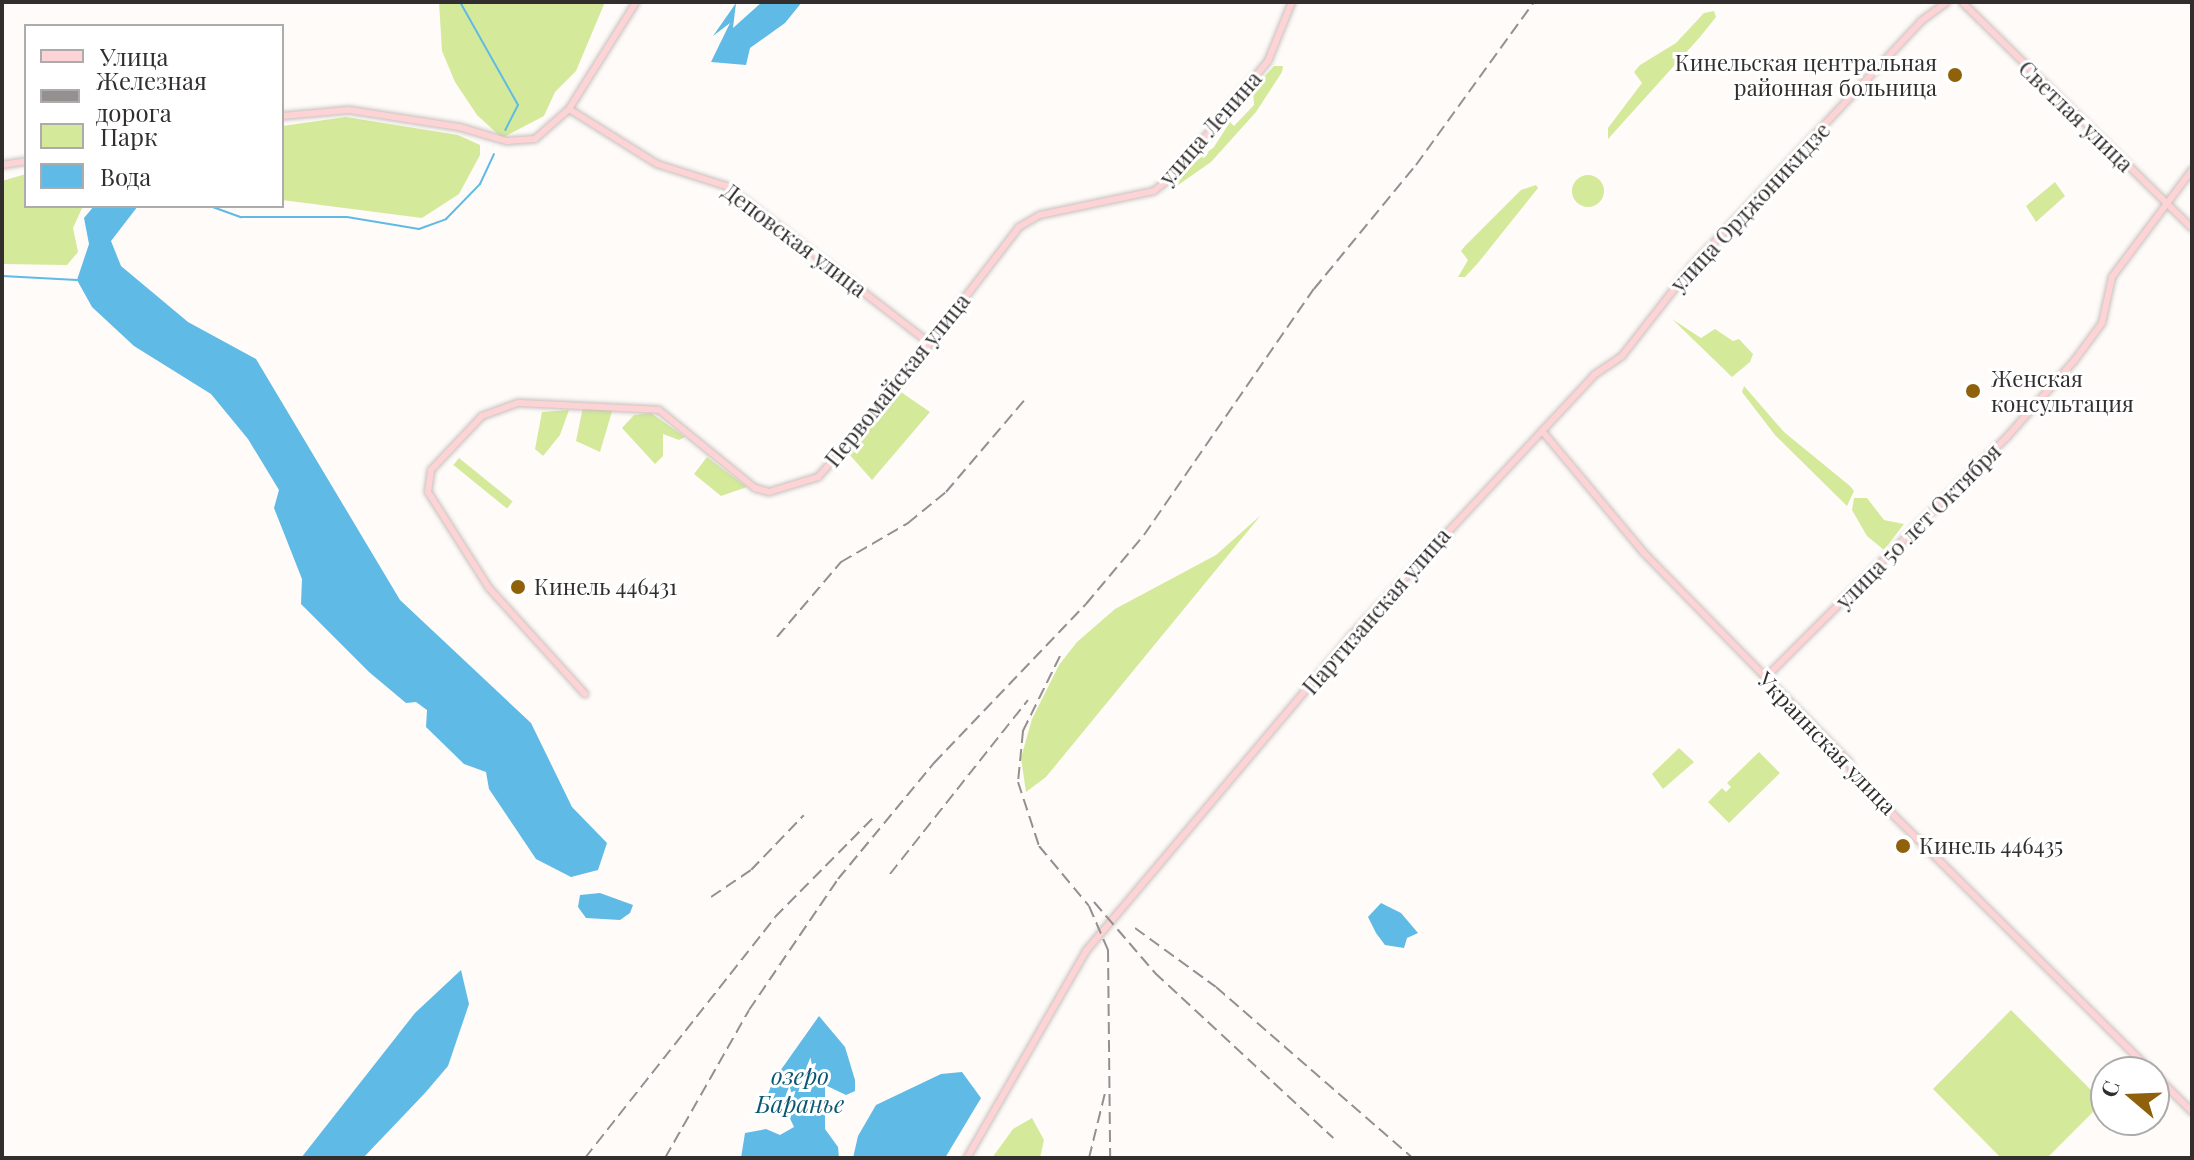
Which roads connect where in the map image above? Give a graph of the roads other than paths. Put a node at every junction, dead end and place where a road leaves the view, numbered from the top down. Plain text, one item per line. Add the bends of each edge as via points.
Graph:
1 (636, 2) edge
2 (1292, 2) edge
3 (1947, 2) edge
4 (1962, 2) edge
5 (569, 109) junction
6 (284, 116) edge
7 (24, 161) edge
8 (2, 165) edge
9 (2192, 170) edge
10 (2166, 204) junction
11 (1040, 215) joint
12 (2192, 228) edge
13 (1657, 312) joint
14 (929, 343) junction
15 (1542, 431) junction
16 (1765, 678) junction
17 (585, 694) dead end
18 (2192, 1112) edge
19 (967, 1158) edge

1 - 5 street
2 - 11 street, улица Ленина via 1268,61 1174,175 1140,195
3 - 13 street, улица Орджоникидзе via 1921,21 1692,266
4 - 10 street, Светлая улица
5 - 6 street via 535,139 507,141 349,110
5 - 14 street, Деповская улица via 657,164 726,186
7 - 8 street
9 - 10 street, улица 50 лет Октября
10 - 12 street, Светлая улица
10 - 16 street, улица 50 лет Октября via 2108,283 2102,323 2074,361 2006,438
11 - 14 street, Первомайская улица via 1019,227
13 - 15 street, Партизанская улица via 1622,356 1594,375
14 - 17 street, Первомайская улица via 818,477 769,492 755,488 659,410 518,403 487,412 431,470 428,492 489,588
15 - 16 street, Украинская улица via 1644,553
15 - 19 street, Партизанская улица via 1350,637 1086,951
16 - 18 street, Украинская улица via 1849,762 1853,775

